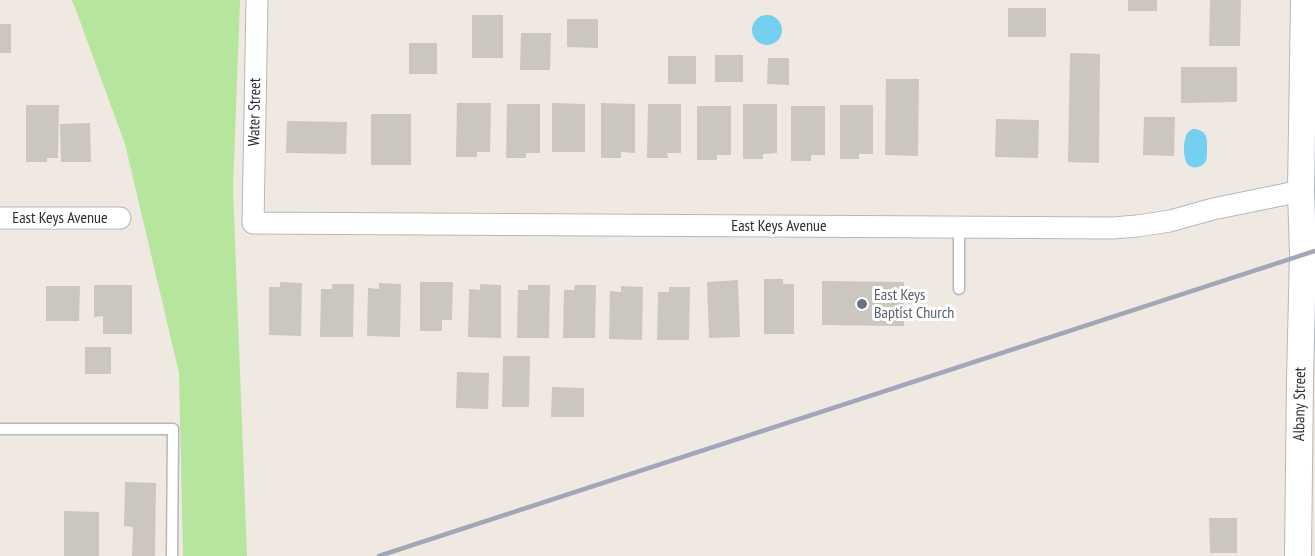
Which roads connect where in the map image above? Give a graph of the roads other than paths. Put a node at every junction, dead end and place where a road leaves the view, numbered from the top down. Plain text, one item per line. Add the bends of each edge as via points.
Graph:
1 (257, 0) edge
2 (1304, 0) edge
3 (1301, 191) junction
4 (0, 218) edge
5 (120, 218) dead end
6 (254, 224) joint
7 (959, 227) junction
8 (959, 289) dead end
9 (1307, 381) edge
10 (0, 429) edge
11 (172, 556) edge
12 (1298, 556) edge

1 - 6 street, Water Street
2 - 3 street, Albany Street
3 - 7 street, East Keys Avenue via 1137,226
3 - 9 street, Albany Street
4 - 5 street, East Keys Avenue
6 - 7 street, East Keys Avenue
7 - 8 lane
9 - 12 street, Albany Street
10 - 11 lane via 173,429

